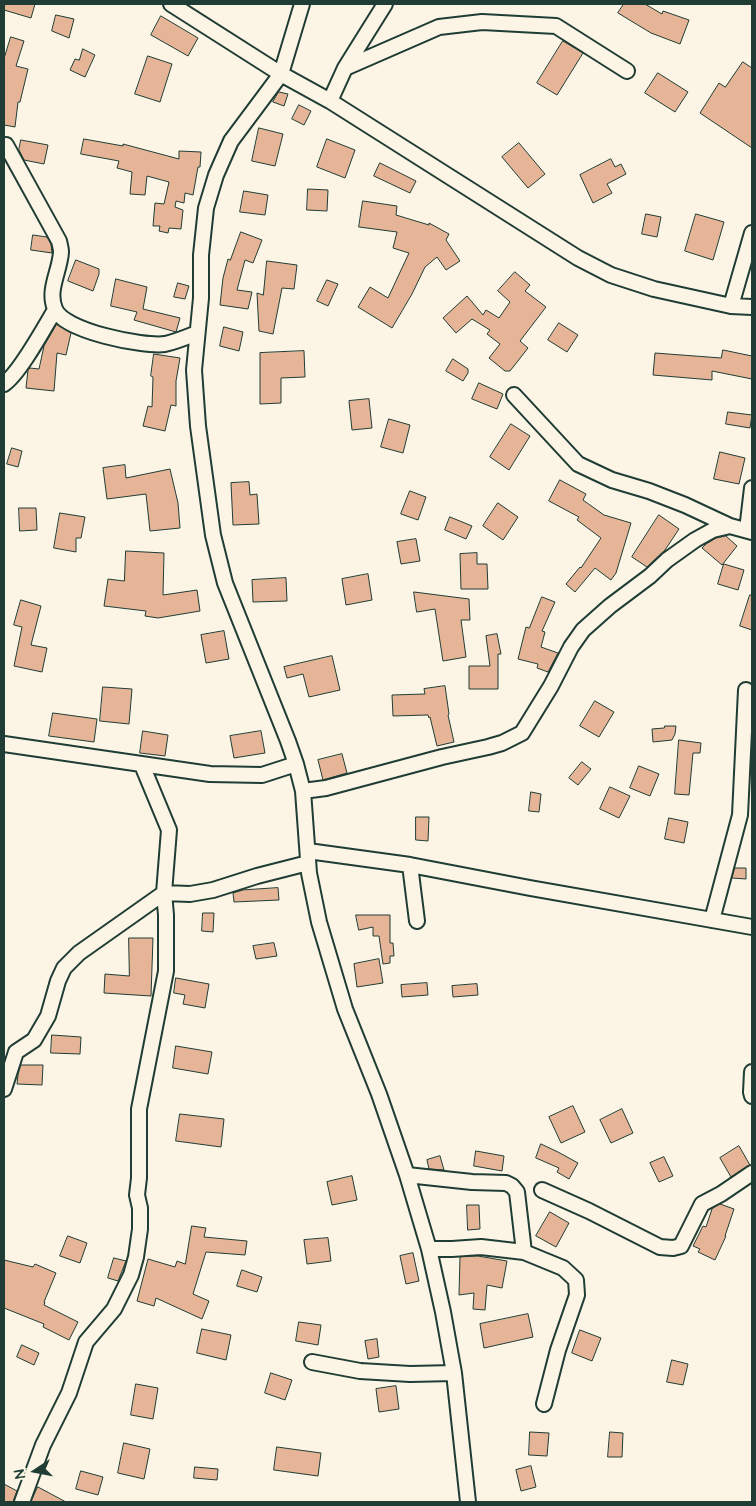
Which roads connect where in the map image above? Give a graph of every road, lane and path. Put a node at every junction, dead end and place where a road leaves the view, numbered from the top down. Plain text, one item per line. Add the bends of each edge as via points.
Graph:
1 (171, 4) edge
2 (302, 4) edge
3 (385, 4) edge
4 (345, 68) junction
5 (627, 71) dead end
6 (280, 74) junction
7 (330, 101) junction
8 (6, 145) dead end
9 (752, 233) edge
10 (750, 249) edge
11 (731, 306) junction
12 (752, 307) edge
13 (55, 310) junction
14 (198, 333) junction
15 (4, 384) edge
16 (514, 395) dead end
17 (752, 488) edge
18 (730, 526) junction
19 (750, 531) edge
20 (746, 690) dead end
21 (4, 744) edge
22 (296, 764) junction
23 (142, 765) junction
24 (303, 791) junction
25 (308, 857) junction
26 (410, 865) junction
27 (164, 893) junction
28 (712, 920) junction
29 (417, 921) dead end
30 (752, 927) edge
31 (752, 1072) edge
32 (4, 1089) edge
33 (752, 1096) edge
34 (752, 1173) edge
35 (407, 1175) junction
36 (542, 1190) dead end
37 (429, 1249) junction
38 (524, 1252) junction
39 (312, 1362) dead end
40 (454, 1373) junction
41 (544, 1404) dead end
42 (22, 1502) edge
43 (468, 1502) edge

1 - 6 street
2 - 6 street
3 - 4 street
4 - 5 street via 439,27 482,22 556,26
4 - 7 street
6 - 7 street
6 - 14 street via 232,141 216,175 206,208
7 - 11 street via 611,276
8 - 13 street via 59,241 61,252 53,298
9 - 10 street
10 - 11 street
11 - 12 street
13 - 14 street via 62,319 75,326 143,344 166,344
13 - 15 street via 22,363
14 - 22 street via 194,370 198,426 213,535 225,583
16 - 18 street via 578,464 612,480 685,504
17 - 19 street
18 - 19 street
18 - 24 street via 713,530 695,540 584,630 522,733 488,747
20 - 28 street via 740,815
21 - 23 street
22 - 23 street via 262,775 210,774
22 - 24 street
23 - 27 street via 169,830
24 - 25 street
25 - 26 street
25 - 27 street via 213,890 190,894
25 - 35 street via 319,922 345,1009
26 - 28 street
26 - 29 street
27 - 32 street via 79,953 64,968 48,1016 34,1040 16,1052
27 - 42 street via 166,971 139,1109 137,1195 140,1229 136,1257 114,1309 86,1342 69,1393 43,1445
28 - 30 street
31 - 33 street
34 - 36 street via 702,1204 681,1246 673,1248 660,1247
35 - 37 street
35 - 38 street via 512,1186 517,1192
37 - 38 street via 481,1247
37 - 40 street
38 - 41 street via 563,1268 576,1280 577,1295
39 - 40 street via 380,1372
40 - 43 street

